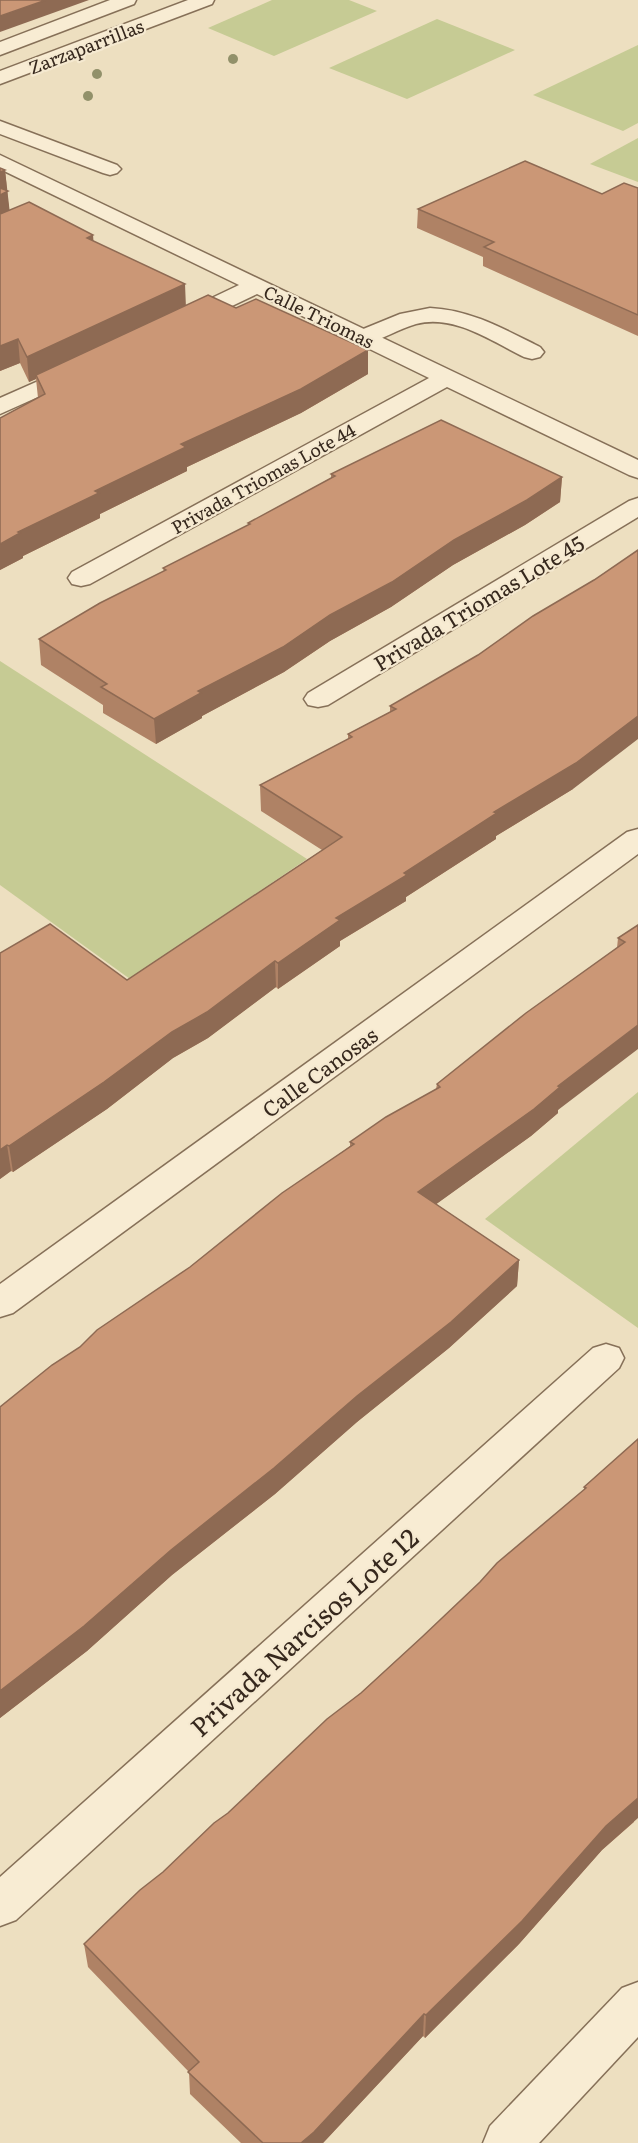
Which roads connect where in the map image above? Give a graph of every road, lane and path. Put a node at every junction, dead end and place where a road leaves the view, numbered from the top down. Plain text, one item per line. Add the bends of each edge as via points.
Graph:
1 (127, 0) edge
2 (205, 0) edge
3 (0, 49) edge
4 (0, 78) edge
5 (0, 127) edge
6 (0, 161) edge
7 (110, 169) dead end
8 (75, 197) junction
9 (54, 206) dead end
10 (256, 286) junction
11 (160, 332) edge
12 (364, 338) junction
13 (532, 352) dead end
14 (96, 362) edge
15 (446, 378) junction
16 (0, 407) edge
17 (638, 470) edge
18 (638, 506) edge
19 (81, 578) dead end
20 (318, 699) dead end
21 (638, 839) edge
22 (0, 1303) edge
23 (606, 1358) dead end
24 (0, 1905) edge
25 (638, 2004) edge
26 (507, 2143) edge

1 - 3 street, Zarzaparrillas
2 - 4 street, Zarzaparrillas
5 - 7 street
6 - 8 street, Calle Triomas
8 - 9 street
8 - 10 street, Calle Triomas
10 - 11 street
10 - 12 street, Calle Triomas
12 - 13 street via 414,317 436,314 453,316
12 - 15 street, Calle Triomas
14 - 16 street
15 - 17 street, Calle Triomas
15 - 19 street, Privada Triomas Lote 44
18 - 20 street, Privada Triomas Lote 45
21 - 22 street, Calle Canosas
23 - 24 street, Privada Narcisos Lote 12
25 - 26 street

